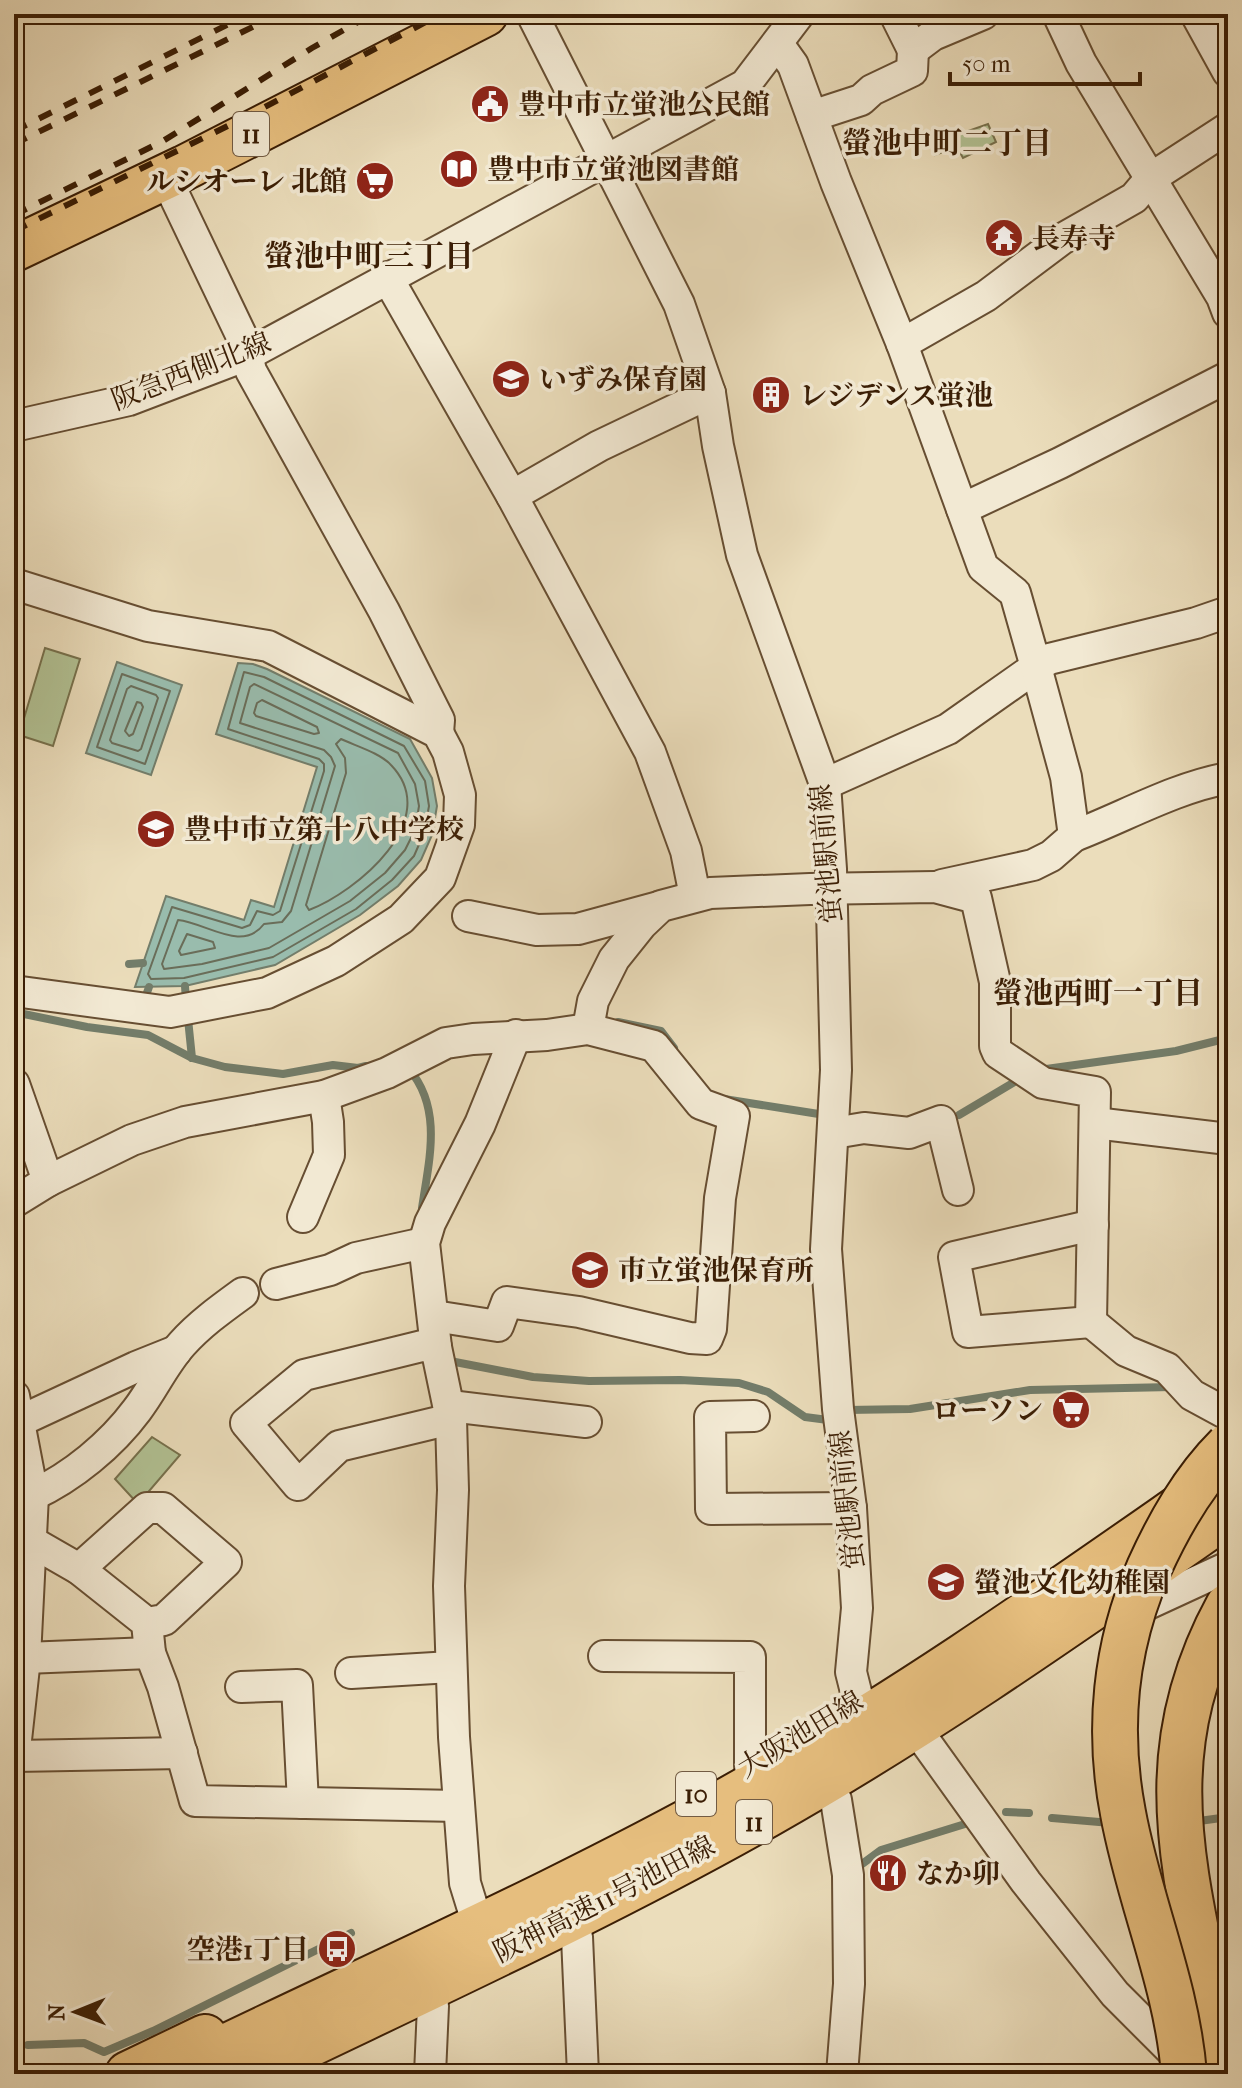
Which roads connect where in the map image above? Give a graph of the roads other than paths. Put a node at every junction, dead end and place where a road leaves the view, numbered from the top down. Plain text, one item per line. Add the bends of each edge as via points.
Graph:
1 (485, 14) edge
2 (532, 14) edge
3 (799, 14) edge
4 (895, 14) edge
5 (983, 14) edge
6 (1058, 14) edge
7 (1196, 14) edge
8 (778, 44) junction
9 (913, 50) junction
10 (1228, 72) edge
11 (812, 116) junction
12 (1228, 128) edge
13 (607, 161) junction
14 (165, 176) junction
15 (1151, 178) junction
16 (14, 249) edge
17 (387, 277) junction
18 (1228, 313) edge
19 (902, 344) junction
20 (247, 355) junction
21 (1228, 377) edge
22 (710, 393) junction
23 (14, 426) edge
24 (512, 496) junction
25 (962, 509) junction
26 (14, 584) edge
27 (1228, 612) edge
28 (1036, 667) junction
29 (438, 733) junction
30 (1228, 778) edge
31 (825, 784) junction
32 (1074, 836) junction
33 (1033, 865) junction
34 (935, 887) junction
35 (831, 889) junction
36 (695, 896) junction
37 (976, 898) junction
38 (661, 906) junction
39 (468, 916) dead end
40 (14, 991) edge
41 (588, 1029) junction
42 (516, 1035) junction
43 (14, 1084) edge
44 (324, 1096) junction
45 (1095, 1123) junction
46 (834, 1133) junction
47 (1228, 1139) edge
48 (48, 1181) junction
49 (958, 1190) dead end
50 (14, 1202) edge
51 (303, 1217) dead end
52 (1093, 1225) junction
53 (424, 1243) junction
54 (276, 1284) dead end
55 (243, 1293) dead end
56 (434, 1316) junction
57 (1091, 1322) junction
58 (436, 1347) junction
59 (176, 1351) junction
60 (1228, 1388) edge
61 (17, 1409) edge
62 (451, 1413) junction
63 (1228, 1414) edge
64 (754, 1416) dead end
65 (586, 1422) dead end
66 (1228, 1449) edge
67 (1228, 1474) edge
68 (33, 1495) junction
69 (851, 1508) junction
70 (1228, 1514) edge
71 (1228, 1537) edge
72 (23, 1542) edge
73 (1228, 1567) edge
74 (79, 1569) junction
75 (1228, 1606) edge
76 (147, 1623) junction
77 (1103, 1625) junction
78 (150, 1653) junction
79 (604, 1656) dead end
80 (25, 1658) junction
81 (451, 1667) junction
82 (351, 1673) dead end
83 (241, 1687) dead end
84 (858, 1700) junction
85 (927, 1744) junction
86 (182, 1753) junction
87 (14, 1757) edge
88 (750, 1766) junction
89 (836, 1800) junction
90 (303, 1803) junction
91 (459, 1806) junction
92 (473, 1909) junction
93 (577, 1937) junction
94 (433, 2006) junction
95 (128, 2074) edge
96 (169, 2074) edge
97 (248, 2074) edge
98 (292, 2074) edge
99 (430, 2074) edge
100 (583, 2074) edge
101 (842, 2074) edge
102 (1185, 2074) edge
103 (1223, 2074) edge

1 - 14 main road, 11
2 - 13 street, 蛍池駅前線
3 - 8 street, 阪急西側北線
4 - 9 street
5 - 9 street via 933,35
6 - 15 street via 1081,63
7 - 10 street
8 - 11 street via 793,65
8 - 13 street, 阪急西側北線 via 745,85
9 - 11 street via 912,71 861,100
11 - 19 street
12 - 15 street
13 - 17 street, 阪急西側北線
13 - 22 street, 蛍池駅前線 via 679,304
14 - 16 main road, 11
14 - 20 street
15 - 18 street
15 - 19 street via 1134,198 1062,239 986,296
17 - 20 street, 阪急西側北線
17 - 24 street
19 - 25 street
20 - 23 street, 阪急西側北線 via 129,400
20 - 29 street via 251,371 384,611 439,720
21 - 25 street
22 - 24 street via 599,446
22 - 31 street, 蛍池駅前線 via 742,555
24 - 36 street via 650,752 686,851
25 - 28 street via 983,567 1015,593
26 - 29 street via 148,626 268,646
27 - 28 street via 1049,659
28 - 31 street via 948,729
28 - 32 street via 1066,777
29 - 40 street via 460,795 459,825 440,878 401,919 336,961 267,993 170,1012
30 - 32 street via 1174,793
31 - 35 street, 蛍池駅前線
32 - 33 street
33 - 34 street
33 - 37 street
34 - 35 street
34 - 37 street
35 - 36 street
35 - 46 street, 蛍池駅前線
36 - 38 street
37 - 45 street via 994,975 995,1046 1005,1059 1043,1083 1095,1092
38 - 39 street via 578,929 537,930
38 - 41 street via 614,959 593,1001
41 - 42 street
41 - 56 street via 654,1046 701,1104 734,1116 720,1198 709,1336 690,1338 579,1312 507,1302 498,1326
42 - 44 street via 446,1043 387,1073
42 - 53 street
43 - 48 street
44 - 48 street via 185,1122 132,1140
44 - 51 street via 329,1155
45 - 47 street
45 - 52 street
46 - 49 street via 864,1128 909,1133 941,1121
46 - 69 street, 蛍池駅前線 via 826,1249
48 - 50 street
52 - 57 street
52 - 57 street via 954,1257 968,1332
53 - 54 street
53 - 56 street
55 - 59 street via 209,1316
56 - 58 street
57 - 63 street via 1126,1351 1167,1368 1192,1395
58 - 62 street
58 - 62 street via 304,1375 246,1423 298,1485 339,1446
59 - 61 street
59 - 68 street via 122,1428 55,1485
60 - 63 street
61 - 68 street
62 - 65 street
62 - 81 street
63 - 66 street
64 - 69 street via 710,1417 711,1509
66 - 84 main road, 大阪池田線 / 10 via 1103,1541
66 - 102 main road, bridge via 1196,1483 1159,1547 1130,1617 1115,1694 1123,1815 1169,1985
67 - 96 main road, 11, bridge via 1036,1607 755,1785 611,1861
68 - 72 street
69 - 84 street, 蛍池駅前線 via 857,1608 851,1672
70 - 97 main road, 阪神高速11号池田線 / 11, bridge via 915,1727 767,1815 635,1886
71 - 77 main road
72 - 74 street
72 - 80 street
73 - 77 street
74 - 76 street
74 - 76 street via 147,1508 163,1508 226,1562 164,1620
75 - 103 main road via 1195,1680 1184,1725 1178,1808
76 - 78 street
77 - 85 main road
78 - 80 street
78 - 86 street
79 - 88 street via 750,1657
80 - 87 street
81 - 82 street
81 - 91 street
83 - 90 street via 297,1685
84 - 88 main road, 大阪池田線 / 10
85 - 89 main road
85 - 102 street via 1026,1882 1115,1994 1178,2057
86 - 87 street
86 - 90 street via 195,1801
88 - 92 main road, 大阪池田線 / 10
89 - 93 main road
89 - 101 street via 848,1875 849,1984
90 - 91 street
91 - 92 street via 465,1883
92 - 95 main road, 大阪池田線 / 10
93 - 94 main road
93 - 100 street
94 - 98 main road
94 - 99 street

